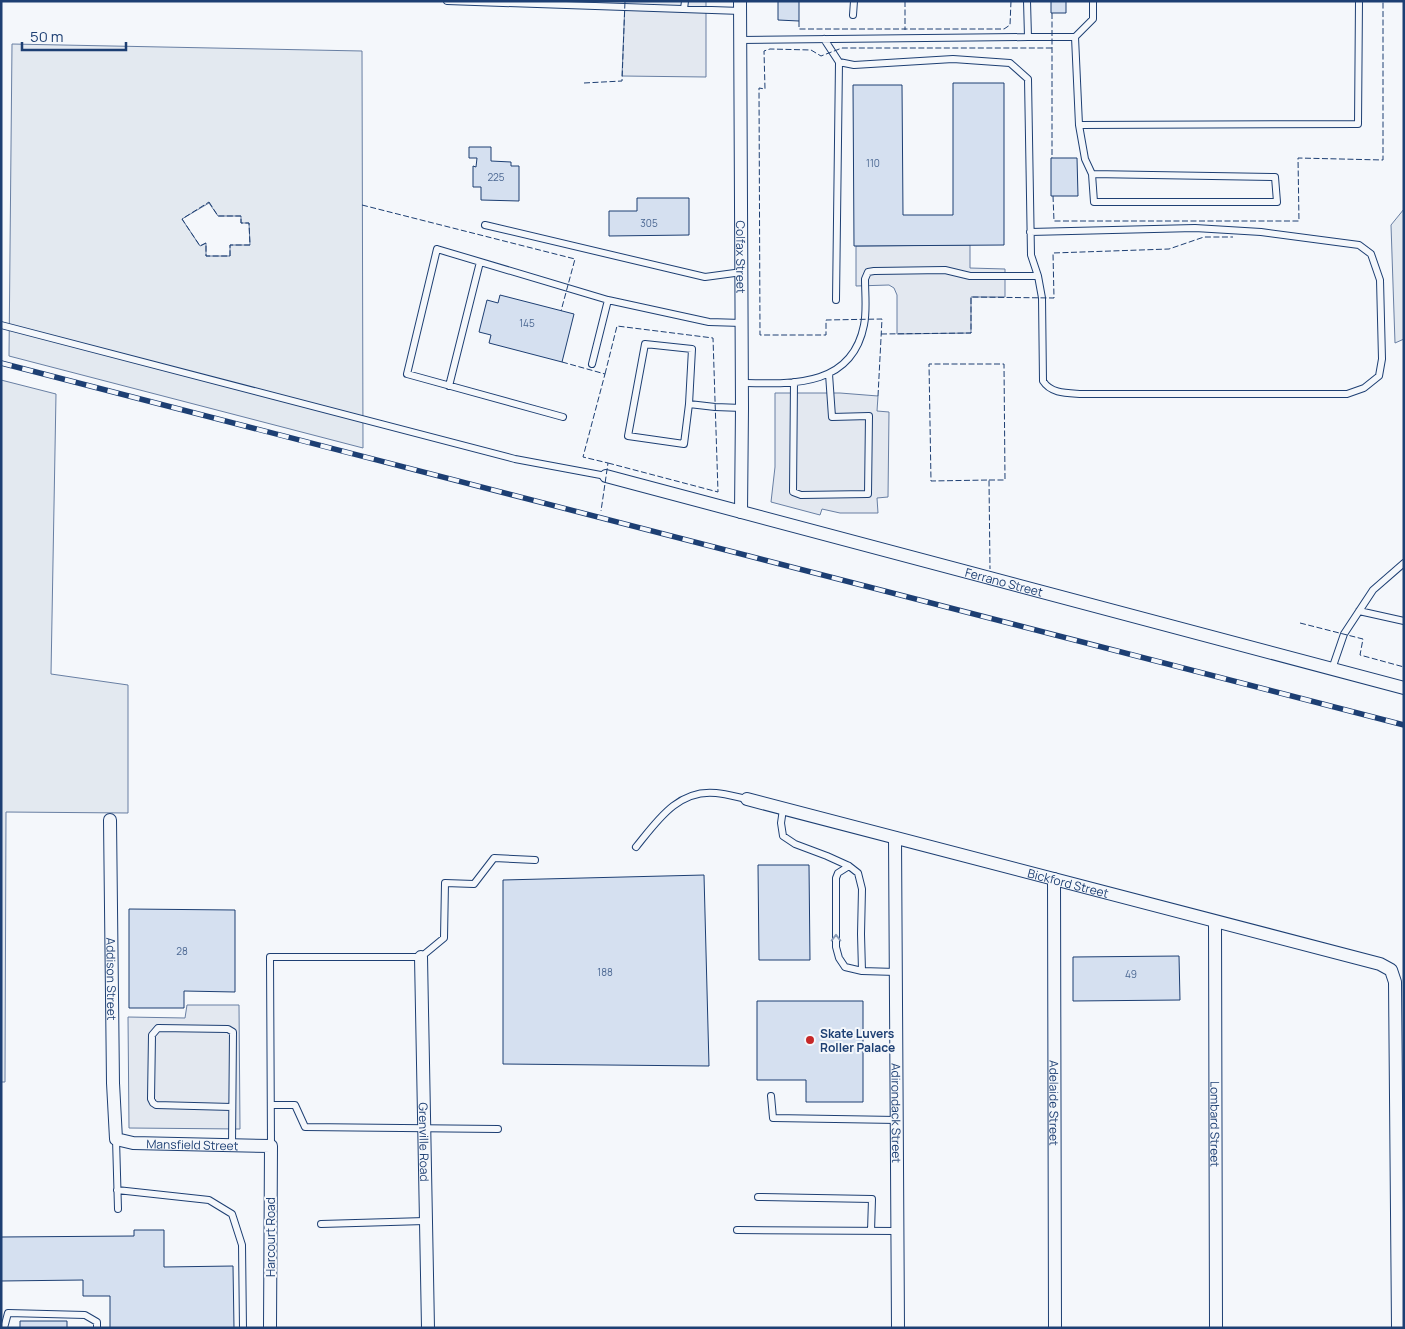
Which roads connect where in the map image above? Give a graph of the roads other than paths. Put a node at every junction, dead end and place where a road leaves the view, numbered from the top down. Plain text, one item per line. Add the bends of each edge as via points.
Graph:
1 (447, 1) edge
2 (685, 1) edge
3 (854, 1) edge
4 (1027, 1) edge
5 (1093, 1) edge
6 (1359, 1) edge
7 (475, 2) edge
8 (740, 6) edge
9 (684, 9) junction
10 (853, 16) dead end
11 (1075, 36) junction
12 (1028, 37) junction
13 (824, 39) junction
14 (741, 40) junction
15 (839, 62) junction
16 (1079, 125) junction
17 (1092, 174) junction
18 (485, 225) dead end
19 (1030, 232) junction
20 (480, 262) junction
21 (742, 272) junction
22 (1038, 276) junction
23 (608, 300) junction
24 (836, 300) dead end
25 (742, 323) junction
26 (1, 324) edge
27 (592, 364) dead end
28 (829, 374) junction
29 (794, 382) junction
30 (742, 383) junction
31 (449, 386) junction
32 (689, 404) junction
33 (742, 408) junction
34 (563, 417) dead end
35 (606, 476) joint
36 (741, 512) junction
37 (1404, 563) edge
38 (1359, 611) junction
39 (1404, 621) edge
40 (1332, 669) junction
41 (1404, 688) edge
42 (747, 799) joint
43 (783, 808) junction
44 (110, 820) dead end
45 (895, 838) junction
46 (636, 847) dead end
47 (535, 860) dead end
48 (849, 866) junction
49 (1054, 879) junction
50 (1215, 922) junction
51 (421, 957) junction
52 (862, 971) junction
53 (896, 972) junction
54 (771, 1096) dead end
55 (271, 1105) junction
56 (232, 1107) junction
57 (896, 1120) junction
58 (424, 1127) junction
59 (498, 1129) dead end
60 (116, 1139) junction
61 (232, 1146) junction
62 (271, 1146) junction
63 (117, 1190) junction
64 (758, 1198) dead end
65 (118, 1209) dead end
66 (425, 1221) junction
67 (321, 1224) dead end
68 (737, 1230) dead end
69 (871, 1231) junction
70 (897, 1231) junction
71 (4, 1328) edge
72 (97, 1328) edge
73 (243, 1328) edge
74 (270, 1328) edge
75 (428, 1328) edge
76 (898, 1328) edge
77 (1055, 1328) edge
78 (1216, 1328) edge
79 (1398, 1328) edge

1 - 7 lane
2 - 9 lane
3 - 10 lane
4 - 12 lane
5 - 11 lane via 1093,19
6 - 16 lane via 1358,124
7 - 9 lane
8 - 9 lane
8 - 14 street, Colfax Street
11 - 12 lane
11 - 16 lane
12 - 13 lane
13 - 14 lane
13 - 15 lane
14 - 21 street, Colfax Street
15 - 19 lane via 953,60 1010,63 1028,79
15 - 24 lane
16 - 17 lane via 1085,159
17 - 17 lane via 1275,177 1277,202 1094,202
18 - 21 lane via 705,277
19 - 22 lane via 1031,255
19 - 22 lane via 1195,228 1262,232 1359,245 1371,254 1380,280 1382,359 1379,376 1364,388 1346,394 1061,393 1046,388 1042,381 1042,298
20 - 23 lane
20 - 31 lane
20 - 31 lane via 436,249 407,374
21 - 25 street, Colfax Street
22 - 28 lane via 970,276 945,270 868,272 864,324 858,344 842,367
23 - 25 lane via 709,322
23 - 27 lane
25 - 30 street, Colfax Street
26 - 35 lane via 515,459
28 - 29 lane
28 - 29 lane via 832,417 868,416 868,494 801,495 793,492
29 - 30 lane
30 - 33 street, Colfax Street
31 - 34 lane
32 - 32 lane via 692,349 644,344 628,436 684,444
32 - 33 lane
33 - 36 street, Colfax Street
35 - 36 street, Ferrano Street
36 - 40 street, Ferrano Street
37 - 38 lane via 1373,590
38 - 39 lane
38 - 40 lane via 1344,634
40 - 41 street, Ferrano Street
42 - 43 street, Bickford Street
42 - 46 lane via 714,793 689,796 665,812
43 - 45 street, Bickford Street
43 - 48 lane via 783,836
44 - 60 street, Addison Street
45 - 49 street, Bickford Street
45 - 53 street, Adirondack Street
47 - 51 lane via 494,858 474,884 445,884 444,938
48 - 52 lane via 858,873 862,889
52 -> 48 lane via 845,967 836,947 836,878
49 - 50 street, Bickford Street
49 - 77 street, Adelaide Street
50 - 78 street, Lombard Street
50 - 79 street, Bickford Street via 1380,964 1391,970 1396,982
51 - 55 lane via 270,957
51 - 58 street, Grenville Road
52 - 53 lane
53 - 57 street, Adirondack Street
54 - 57 lane via 773,1118
55 - 58 lane via 295,1105 305,1127
55 - 62 lane
56 - 56 lane via 233,1032 228,1028 155,1030 152,1035 153,1104
56 - 61 lane
57 - 70 street, Adirondack Street
58 - 59 lane
58 - 66 street, Grenville Road
60 - 61 street, Mansfield Street via 133,1143
60 - 63 lane
61 - 62 street, Mansfield Street
62 - 74 street, Harcourt Road
63 - 65 lane
63 - 73 lane via 209,1200 232,1214 242,1245
64 - 69 lane via 872,1199
66 - 67 lane
66 - 75 street, Grenville Road
68 - 69 lane
69 - 70 lane
70 - 76 street, Adirondack Street
71 - 72 lane via 8,1314 85,1315 97,1322

